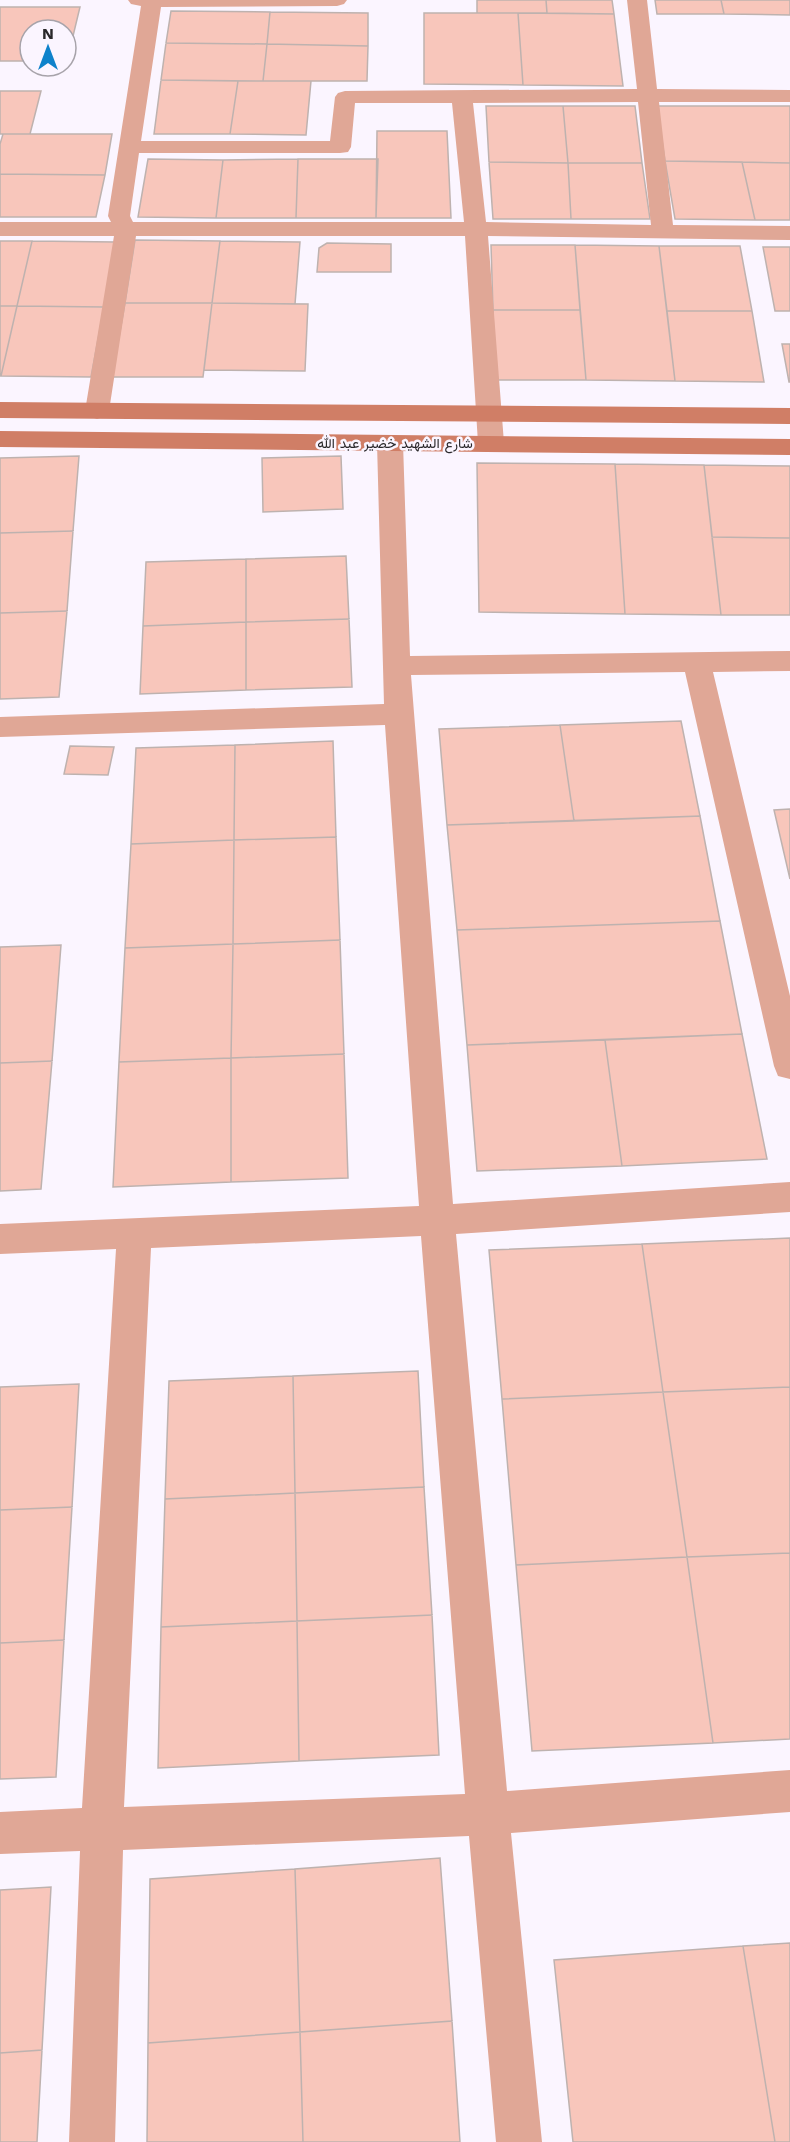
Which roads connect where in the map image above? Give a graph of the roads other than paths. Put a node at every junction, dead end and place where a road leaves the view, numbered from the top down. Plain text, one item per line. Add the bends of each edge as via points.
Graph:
1 (138, 0) edge
2 (152, 0) edge
3 (337, 0) edge
4 (637, 0) edge
5 (646, 94) junction
6 (790, 96) edge
7 (462, 98) junction
8 (129, 147) junction
9 (0, 229) edge
10 (476, 229) junction
11 (126, 230) junction
12 (663, 232) junction
13 (790, 233) edge
14 (0, 410) edge
15 (97, 411) junction
16 (488, 413) junction
17 (790, 416) edge
18 (0, 439) edge
19 (390, 443) junction
20 (491, 443) junction
21 (790, 447) edge
22 (697, 662) junction
23 (790, 662) edge
24 (396, 666) junction
25 (398, 714) junction
26 (0, 727) edge
27 (790, 1066) edge
28 (790, 1197) edge
29 (437, 1220) junction
30 (134, 1234) junction
31 (0, 1239) edge
32 (790, 1791) edge
33 (488, 1814) junction
34 (102, 1829) junction
35 (0, 1833) edge
36 (92, 2142) edge
37 (519, 2142) edge

1 - 2 street
2 - 3 street
2 - 8 street
4 - 5 street
5 - 6 street
5 - 7 street
5 - 12 street
7 - 8 street via 345,97 340,147
7 - 10 street
8 - 11 street via 119,216
9 - 11 street
10 - 11 street
10 - 12 street
10 - 16 street
11 - 15 street
12 - 13 street
14 - 15 main road, شارع الشهيد خضير عبد الله
15 - 16 main road, شارع الشهيد خضير عبد الله
16 - 17 main road, شارع الشهيد خضير عبد الله
16 - 20 street
18 - 19 main road, شارع الشهيد خضير عبد الله
19 - 20 main road, شارع الشهيد خضير عبد الله
19 - 24 street
20 - 21 main road, شارع الشهيد خضير عبد الله
22 - 23 street
22 - 24 street
22 - 27 street
24 - 25 street
25 - 26 street
25 - 29 street
28 - 29 street
29 - 30 street
29 - 33 street
30 - 31 street
30 - 34 street
32 - 33 street
33 - 34 street
33 - 37 street
34 - 35 street
34 - 36 street

